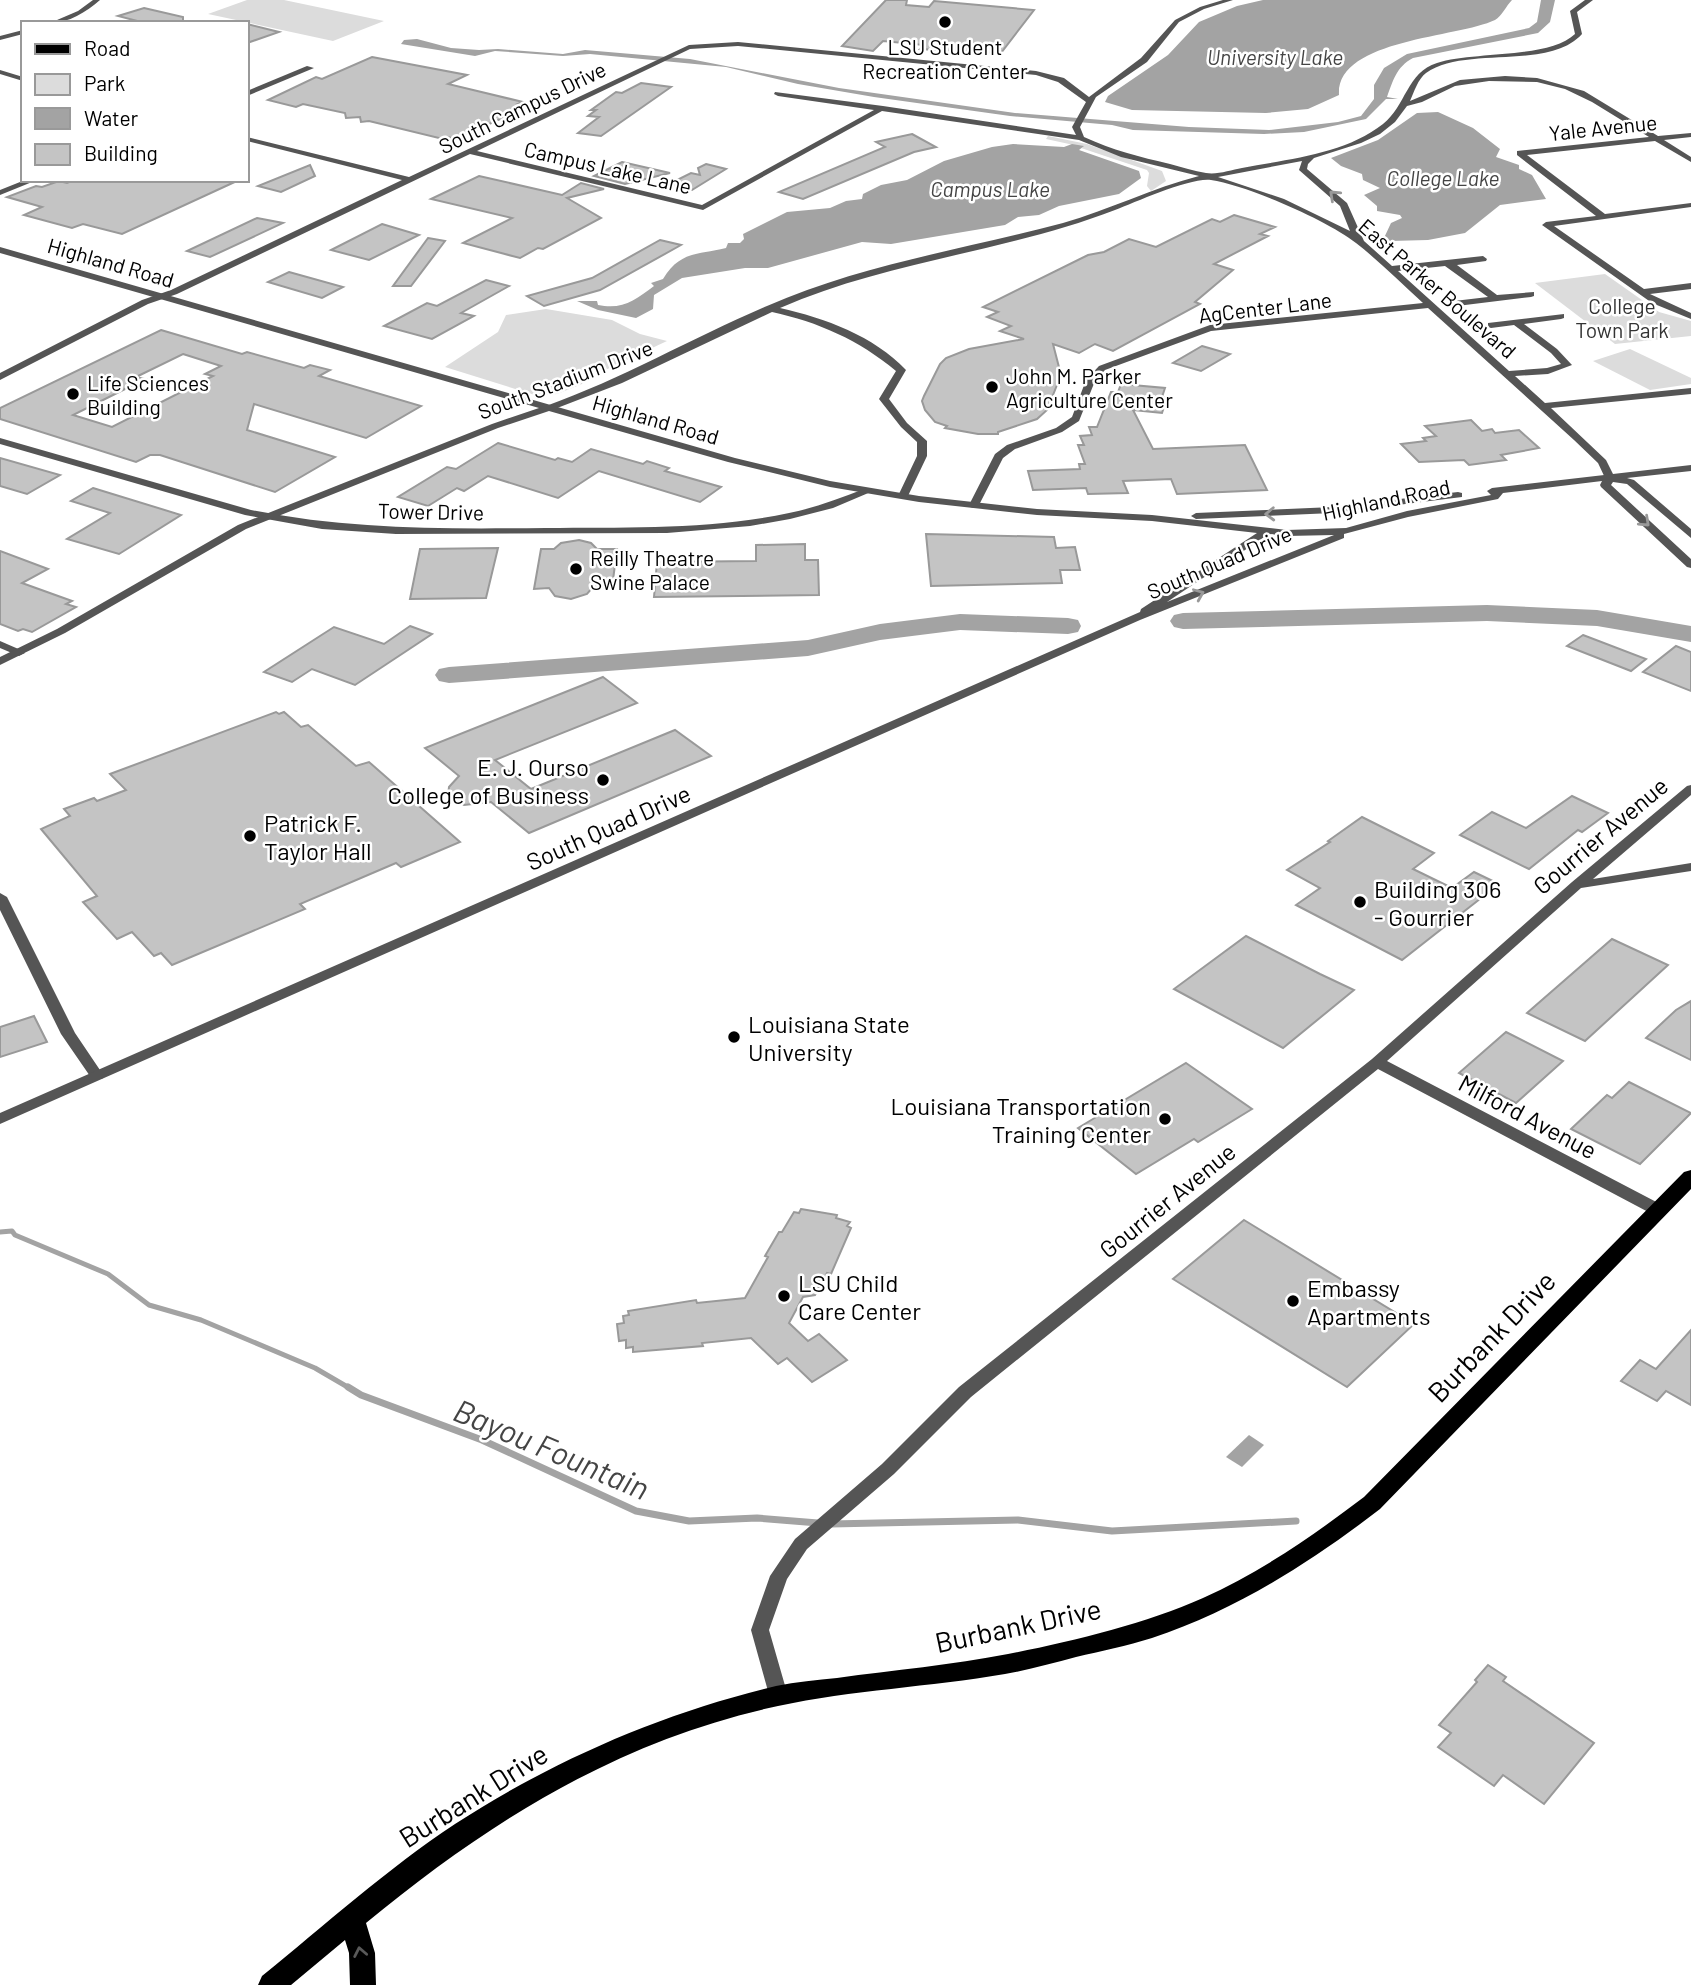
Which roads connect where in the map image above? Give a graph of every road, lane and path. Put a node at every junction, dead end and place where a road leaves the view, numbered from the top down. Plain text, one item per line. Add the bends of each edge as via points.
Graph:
1 (97, 0) edge
2 (1230, 0) edge
3 (1590, 0) edge
4 (58, 21) edge
5 (21, 33) edge
6 (0, 38) edge
7 (310, 68) dead end
8 (0, 72) edge
9 (21, 78) edge
10 (778, 93) dead end
11 (248, 94) edge
12 (1090, 101) junction
13 (1405, 104) junction
14 (883, 108) junction
15 (1691, 135) edge
16 (1081, 138) junction
17 (248, 139) edge
18 (1654, 139) junction
19 (467, 151) junction
20 (1313, 155) junction
21 (1691, 160) edge
22 (1152, 162) junction
23 (1263, 164) junction
24 (1208, 176) junction
25 (410, 180) junction
26 (28, 182) edge
27 (1162, 190) junction
28 (0, 193) edge
29 (1691, 205) edge
30 (1602, 216) junction
31 (1364, 245) junction
32 (0, 250) edge
33 (1483, 260) dead end
34 (1446, 264) junction
35 (1391, 269) junction
36 (1691, 286) edge
37 (1642, 292) junction
38 (1531, 294) dead end
39 (161, 297) junction
40 (1494, 297) junction
41 (794, 299) junction
42 (1457, 303) dead end
43 (1429, 305) junction
44 (768, 308) junction
45 (1561, 316) dead end
46 (1691, 316) edge
47 (810, 317) junction
48 (1516, 322) junction
49 (1491, 325) dead end
50 (1509, 374) junction
51 (0, 377) edge
52 (1691, 391) edge
53 (1544, 406) junction
54 (549, 408) junction
55 (0, 441) edge
56 (1691, 468) edge
57 (1610, 478) junction
58 (868, 491) junction
59 (1499, 491) junction
60 (903, 496) junction
61 (974, 505) junction
62 (1333, 510) junction
63 (264, 517) junction
64 (1153, 518) junction
65 (1357, 528) junction
66 (1265, 532) junction
67 (1691, 535) edge
68 (1691, 565) edge
69 (1136, 618) junction
70 (0, 644) edge
71 (19, 653) junction
72 (0, 662) edge
73 (1691, 789) edge
74 (1691, 867) edge
75 (1576, 886) junction
76 (0, 897) edge
77 (1377, 1062) junction
78 (97, 1076) junction
79 (0, 1119) edge
80 (1691, 1177) edge
81 (1658, 1210) junction
82 (778, 1696) junction
83 (352, 1919) junction
84 (271, 1985) edge
85 (363, 1985) edge

1 - 4 street
2 - 12 street via 1181,18 1144,60
3 - 13 street via 1573,11 1579,34 1574,41 1550,49 1437,65 1420,75
5 - 6 street
7 - 11 street
8 - 9 street
10 - 14 street
12 - 16 street via 1076,127
12 - 19 street, South Campus Drive via 1060,80 1036,73 738,44 702,45 676,52
13 - 18 street via 1417,103 1457,83 1527,81 1581,93
13 - 20 street via 1374,134
14 - 16 street
14 - 19 street, Campus Lake Lane via 703,208
15 - 18 street, Yale Avenue
16 - 22 street
17 - 25 street
18 - 21 street
18 - 30 street, Yale Avenue via 1520,152
19 - 25 street, South Campus Drive
20 - 23 street
31 -> 20 street via 1353,232 1344,205 1303,170
22 - 23 street
22 - 24 street, East Parker Boulevard
22 - 27 street via 1169,175
23 - 24 street, South Stadium Drive
24 - 27 street, South Stadium Drive
24 - 31 street, East Parker Boulevard via 1302,208
25 - 39 street, South Campus Drive
26 - 28 street
27 - 41 street, South Stadium Drive via 1077,221 866,275
29 - 30 street
30 - 37 street via 1546,225
31 - 35 street, East Parker Boulevard
32 - 39 street, Highland Road
33 - 34 street
34 - 35 street
34 - 40 street
35 - 43 street, East Parker Boulevard
36 - 37 street
37 - 46 street
38 - 40 street
39 - 51 street, South Campus Drive
39 - 54 street, Highland Road
40 - 42 street
41 - 44 street, South Stadium Drive
41 - 47 street
43 - 50 street, East Parker Boulevard
43 - 61 street, AgCenter Lane via 1210,328 1108,364 1091,380 1076,419 1011,447 994,461
44 - 47 street
44 - 54 street, South Stadium Drive via 622,381
45 - 48 street
47 - 60 street via 864,342 901,370 884,399 922,440 922,456
48 - 49 street
48 - 50 street via 1567,365
50 - 53 street, East Parker Boulevard
52 - 53 street
53 - 57 street, East Parker Boulevard via 1602,462
54 - 58 street, Highland Road via 762,468
54 - 63 street, South Stadium Drive
55 - 63 street, Tower Drive
56 - 57 street, Highland Road
57 - 59 street, Highland Road
57 - 67 street via 1630,482
57 -> 68 street, East Parker Boulevard via 1605,485
58 - 60 street, Highland Road
58 - 63 street, Tower Drive via 770,519 696,527 443,532 334,527
59 - 62 street, Highland Road
59 - 65 street, Highland Road via 1494,497
60 - 61 street, Highland Road
61 - 64 street, Highland Road
62 -> 64 street, Highland Road
62 - 66 street, South Quad Drive
63 - 71 street, South Stadium Drive
64 - 66 street, Highland Road
65 - 66 street, Highland Road via 1328,533
69 -> 65 street, South Quad Drive
66 - 69 street, South Quad Drive
69 - 78 street, South Quad Drive
70 - 71 street
71 - 72 street, South Stadium Drive
73 - 75 street, Gourrier Avenue
74 - 75 street
75 - 77 street, Gourrier Avenue
76 - 78 street via 79,1053
77 - 81 street, Milford Avenue
77 - 82 street, Gourrier Avenue via 965,1392 801,1544 779,1576 760,1630
78 - 79 street, South Quad Drive
80 - 81 main road, Burbank Drive
81 - 82 main road, Burbank Drive via 1372,1503 1293,1561 1247,1588 1149,1629 1009,1664
82 - 83 main road, Burbank Drive via 664,1730 560,1774 432,1854
83 - 84 main road, Burbank Drive
85 -> 83 main road via 362,1953

